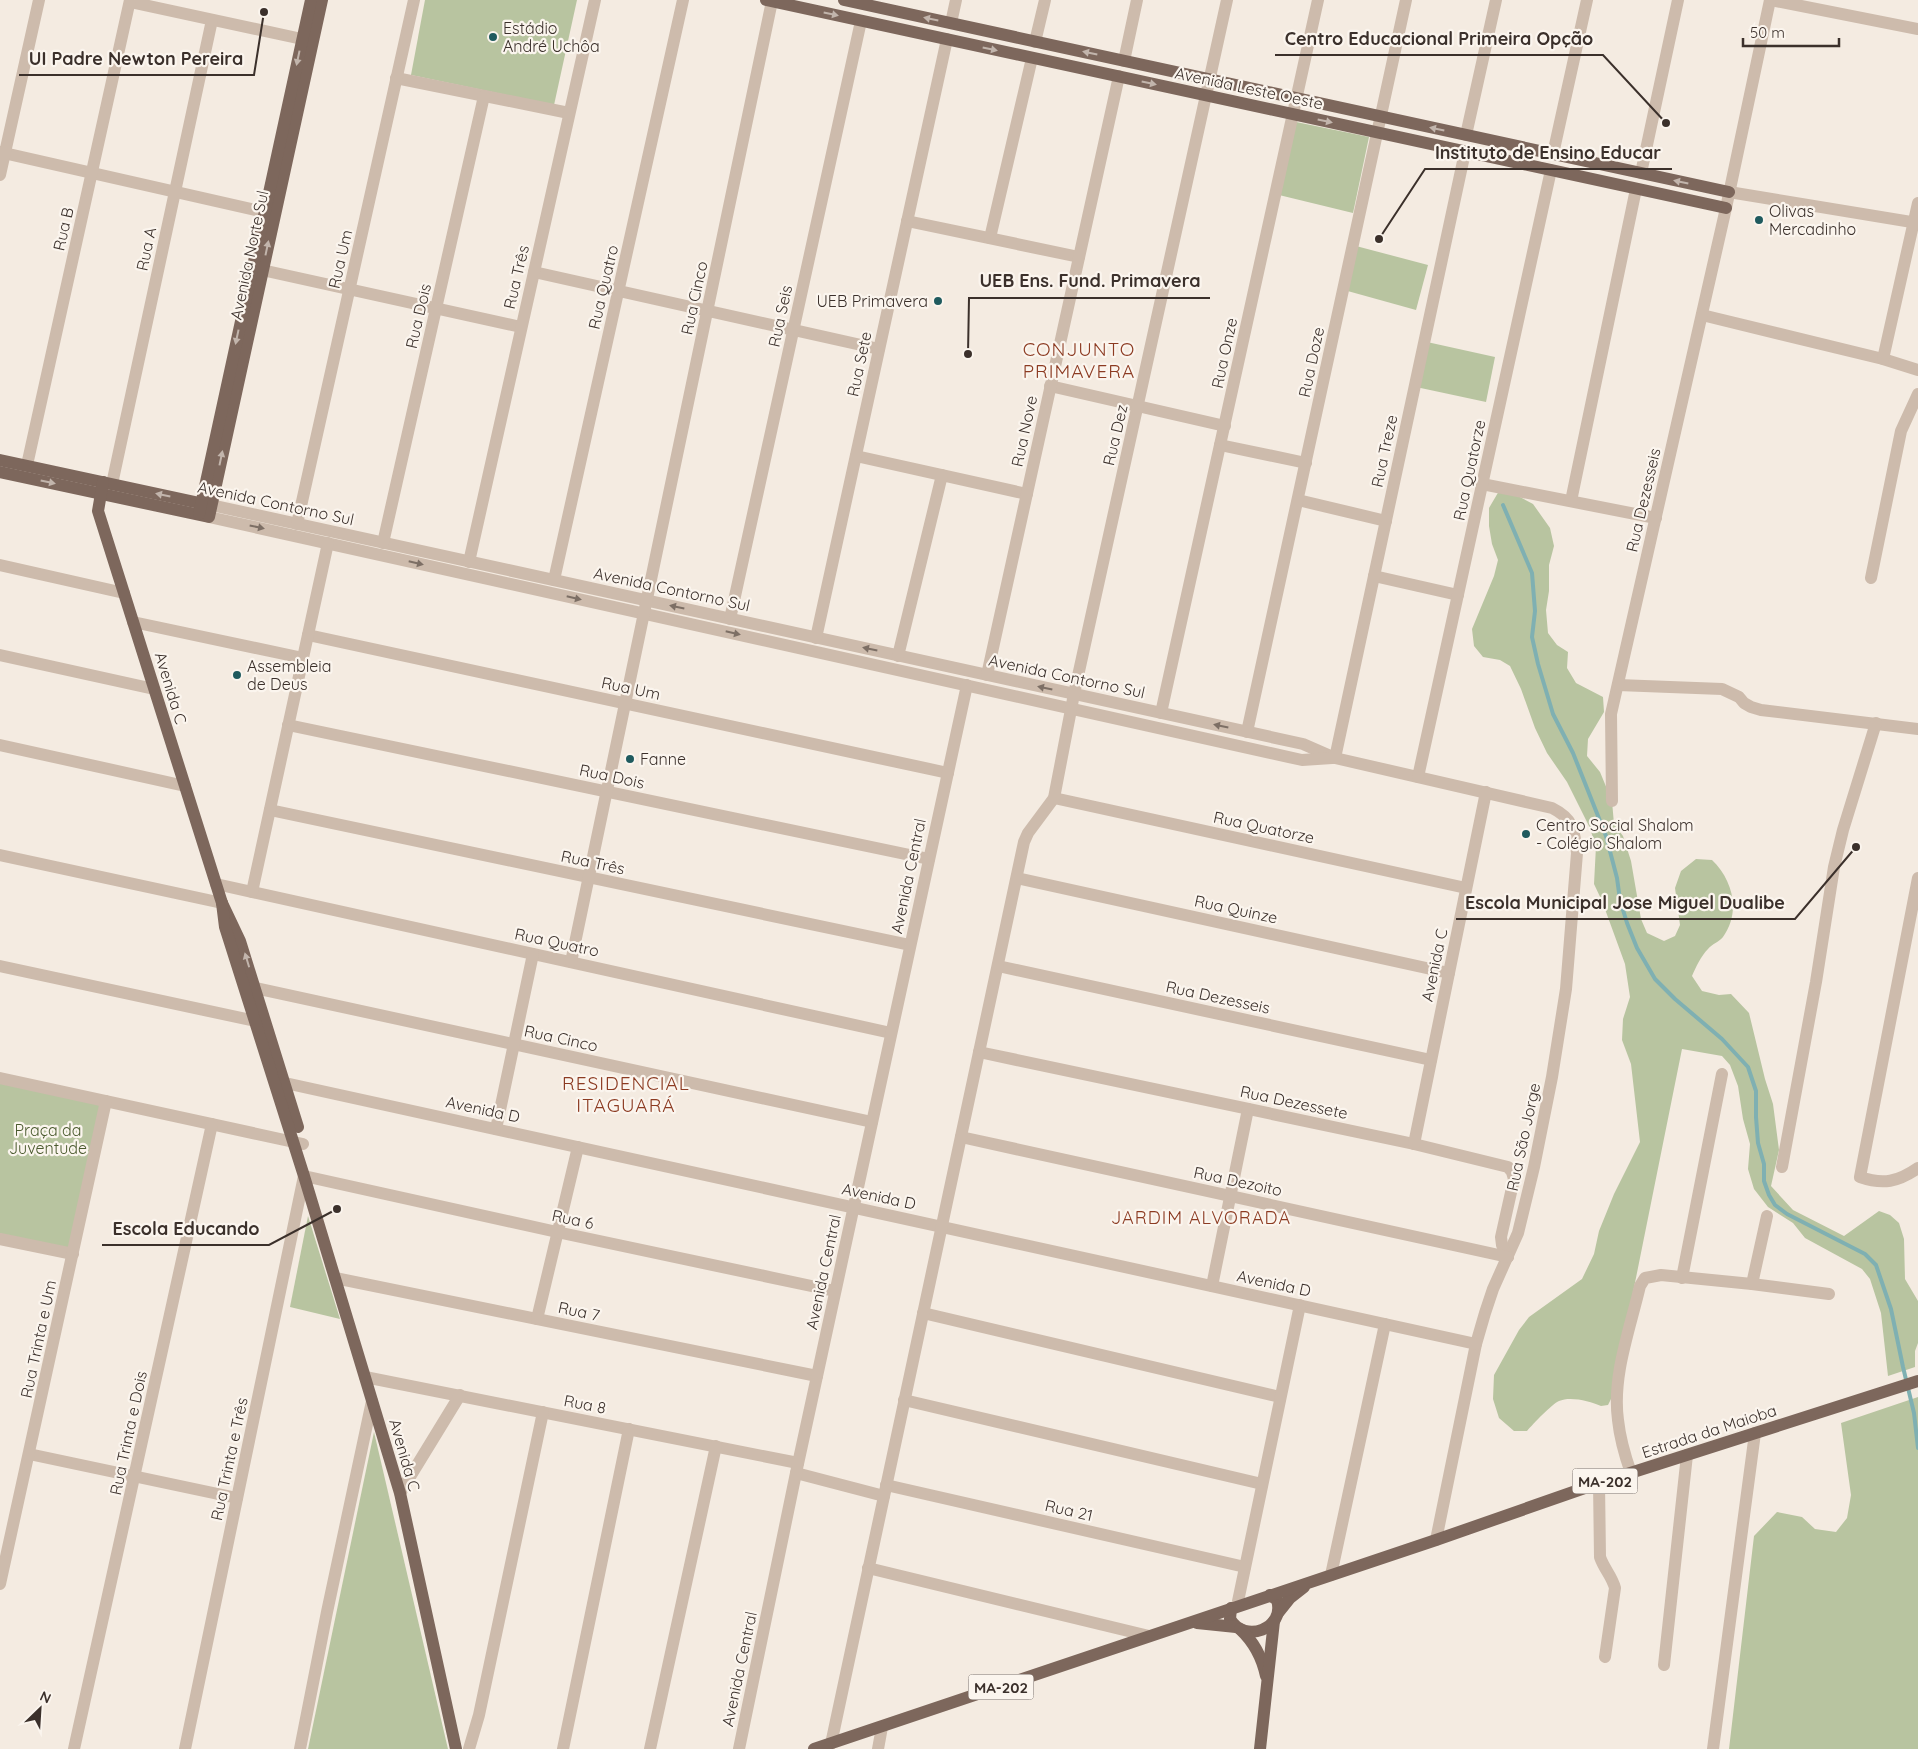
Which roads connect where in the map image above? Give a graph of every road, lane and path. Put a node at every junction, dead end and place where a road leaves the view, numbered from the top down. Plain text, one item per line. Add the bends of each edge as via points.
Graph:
1 (39, 0) edge
2 (311, 0) edge
3 (322, 0) edge
4 (414, 0) edge
5 (595, 0) edge
6 (683, 0) edge
7 (844, 0) edge
8 (956, 0) edge
9 (1045, 0) edge
10 (1137, 0) edge
11 (1227, 0) edge
12 (1318, 0) edge
13 (1406, 0) edge
14 (1496, 0) edge
15 (1587, 0) edge
16 (1678, 0) edge
17 (1771, 0) edge
18 (130, 1) edge
19 (769, 1) edge
20 (864, 2) edge
21 (212, 20) junction
22 (861, 21) junction
23 (951, 23) junction
24 (1918, 29) edge
25 (302, 39) junction
26 (947, 39) junction
27 (1035, 42) junction
28 (1032, 58) junction
29 (1124, 61) junction
30 (1119, 76) junction
31 (396, 78) junction
32 (1210, 80) junction
33 (484, 96) junction
34 (1207, 96) junction
35 (1297, 98) junction
36 (570, 113) junction
37 (1293, 114) junction
38 (1381, 116) junction
39 (1377, 133) junction
40 (1466, 135) junction
41 (1465, 152) junction
42 (2, 153) edge
43 (1553, 154) junction
44 (1551, 170) junction
45 (92, 173) junction
46 (1640, 173) junction
47 (0, 175) edge
48 (1636, 189) junction
49 (175, 192) junction
50 (1729, 192) junction
51 (1918, 203) edge
52 (1726, 208) junction
53 (264, 212) junction
54 (907, 221) junction
55 (1916, 223) edge
56 (990, 238) junction
57 (1079, 257) junction
58 (262, 270) junction
59 (534, 272) junction
60 (349, 290) junction
61 (618, 291) junction
62 (436, 309) junction
63 (708, 311) junction
64 (1702, 314) junction
65 (521, 327) junction
66 (793, 330) junction
67 (879, 349) junction
68 (1883, 359) junction
69 (1918, 370) edge
70 (1050, 386) junction
71 (1918, 394) edge
72 (1139, 405) junction
73 (1225, 426) junction
74 (1220, 445) junction
75 (856, 456) junction
76 (0, 460) edge
77 (1306, 463) junction
78 (27, 465) junction
79 (0, 472) edge
80 (942, 475) junction
81 (1482, 484) junction
82 (106, 486) junction
83 (1027, 494) junction
84 (1298, 500) junction
85 (1571, 501) junction
86 (205, 510) junction
87 (1656, 518) junction
88 (1386, 520) junction
89 (297, 524) junction
90 (328, 543) junction
91 (383, 543) junction
92 (469, 562) junction
93 (0, 565) edge
94 (1374, 576) junction
95 (1871, 578) dead end
96 (554, 580) junction
97 (124, 593) junction
98 (1458, 595) junction
99 (648, 601) junction
100 (645, 614) junction
101 (730, 619) junction
102 (133, 622) junction
103 (308, 635) junction
104 (816, 638) junction
105 (0, 655) edge
106 (898, 656) junction
107 (303, 658) junction
108 (987, 675) junction
109 (967, 685) junction
110 (1618, 685) junction
111 (154, 689) junction
112 (1074, 694) junction
113 (626, 704) junction
114 (1072, 709) junction
115 (1161, 713) junction
116 (1876, 723) junction
117 (288, 725) junction
118 (1918, 729) edge
119 (1247, 732) junction
120 (0, 745) edge
121 (1334, 758) junction
122 (948, 773) junction
123 (1418, 777) junction
124 (185, 786) junction
125 (607, 792) junction
126 (1486, 792) junction
127 (1054, 798) junction
128 (1612, 802) dead end
129 (270, 810) junction
130 (0, 855) edge
131 (929, 859) junction
132 (589, 878) junction
133 (1017, 878) junction
134 (1918, 878) edge
135 (216, 884) junction
136 (1466, 888) junction
137 (252, 892) junction
138 (222, 903) junction
139 (910, 945) junction
140 (533, 954) junction
141 (571, 962) junction
142 (0, 966) edge
143 (998, 966) junction
144 (1449, 973) junction
145 (249, 987) junction
146 (255, 1021) junction
147 (891, 1033) junction
148 (513, 1044) junction
149 (979, 1052) junction
150 (1431, 1060) junction
151 (1722, 1074) dead end
152 (0, 1078) edge
153 (279, 1081) junction
154 (106, 1101) junction
155 (1248, 1109) junction
156 (872, 1122) junction
157 (212, 1124) junction
158 (496, 1129) junction
159 (961, 1137) junction
160 (298, 1143) junction
161 (1414, 1144) junction
162 (578, 1147) junction
163 (1782, 1167) dead end
164 (1918, 1168) edge
165 (304, 1176) junction
166 (1231, 1196) junction
167 (853, 1207) junction
168 (1766, 1216) dead end
169 (942, 1227) junction
170 (557, 1232) junction
171 (0, 1239) edge
172 (73, 1254) junction
173 (1508, 1258) junction
174 (335, 1278) junction
175 (1682, 1278) junction
176 (1752, 1284) junction
177 (1212, 1286) junction
178 (835, 1291) junction
179 (1829, 1294) dead end
180 (1300, 1306) junction
181 (923, 1313) junction
182 (537, 1319) junction
183 (1384, 1324) junction
184 (1476, 1344) junction
185 (817, 1376) junction
186 (365, 1377) junction
187 (1917, 1381) edge
188 (460, 1395) junction
189 (1280, 1397) junction
190 (372, 1400) junction
191 (904, 1400) junction
192 (543, 1412) junction
193 (629, 1429) junction
194 (1755, 1434) junction
195 (716, 1446) junction
196 (29, 1454) junction
197 (1687, 1455) junction
198 (797, 1468) junction
199 (1631, 1473) junction
200 (135, 1477) junction
201 (1599, 1483) junction
202 (1262, 1484) junction
203 (885, 1490) junction
204 (400, 1493) junction
205 (237, 1498) junction
206 (1436, 1540) junction
207 (4, 1548) edge
208 (868, 1568) junction
209 (1245, 1568) junction
210 (1331, 1575) junction
211 (1312, 1581) junction
212 (0, 1584) edge
213 (1270, 1595) junction
214 (1234, 1607) junction
215 (1276, 1617) junction
216 (1187, 1623) junction
217 (1238, 1628) junction
218 (1149, 1636) junction
219 (1605, 1658) dead end
220 (1664, 1665) dead end
221 (1268, 1686) junction
222 (479, 1715) junction
223 (882, 1727) junction
224 (453, 1734) junction
225 (830, 1744) junction
226 (74, 1749) edge
227 (185, 1749) edge
228 (300, 1749) edge
229 (456, 1749) edge
230 (469, 1749) edge
231 (563, 1749) edge
232 (650, 1749) edge
233 (739, 1749) edge
234 (814, 1749) edge
235 (878, 1749) edge
236 (1260, 1749) edge
237 (1713, 1749) edge

1 - 42 street
2 - 25 main road, Avenida Norte Sul
58 -> 3 main road, Avenida Norte Sul
4 - 31 street, Rua Um
5 - 36 street, Rua Três
6 - 61 street, Rua Quatro
7 - 20 main road, Avenida Leste Oeste
8 - 23 street
9 - 27 street
10 - 29 street
11 - 32 street
12 - 35 street, Rua Onze
13 - 38 street, Rua Doze
14 - 40 street
15 - 43 street
16 - 46 street
17 - 24 street
17 - 50 street, Rua Dezesseis
18 - 21 street
18 - 45 street, Rua B
19 -> 22 main road, Avenida Leste Oeste
19 - 63 street, Rua Cinco
23 -> 20 main road, Avenida Leste Oeste
21 - 25 street
21 - 49 street, Rua A
22 - 26 main road, Avenida Leste Oeste
22 - 66 street, Rua Seis
23 - 27 main road, Avenida Leste Oeste
25 -> 53 main road, Avenida Norte Sul
26 -> 28 main road, Avenida Leste Oeste
26 - 54 street, Rua Sete
29 -> 27 main road, Avenida Leste Oeste
28 - 30 main road, Avenida Leste Oeste
28 - 56 street
29 - 32 main road, Avenida Leste Oeste
30 -> 34 main road, Avenida Leste Oeste
30 - 57 street, Rua Nove
31 - 33 street
31 - 60 street, Rua Um
32 - 34 street, Rua Dez
32 - 35 main road, Avenida Leste Oeste
33 - 36 street
33 - 62 street, Rua Dois
34 - 37 main road, Avenida Leste Oeste
34 - 72 street, Rua Dez
35 - 37 street, Rua Onze
35 - 38 main road, Avenida Leste Oeste
36 - 59 street, Rua Três
37 -> 39 main road, Avenida Leste Oeste
37 - 73 street, Rua Onze
38 - 39 street, Rua Doze
40 -> 38 main road, Avenida Leste Oeste
39 - 41 main road, Avenida Leste Oeste
39 - 77 street, Rua Doze
40 - 43 main road, Avenida Leste Oeste
41 - 44 main road, Avenida Leste Oeste
41 - 88 street, Rua Treze
42 - 45 street
42 - 47 street
43 - 46 main road, Avenida Leste Oeste
44 - 48 main road, Avenida Leste Oeste
44 - 81 street, Rua Quatorze
45 - 49 street
45 - 78 street, Rua B
50 -> 46 main road, Avenida Leste Oeste
48 - 52 main road, Avenida Leste Oeste
48 - 85 street
49 - 53 street
49 - 82 street, Rua A
50 - 52 street, Rua Dezesseis
50 - 55 street
51 - 55 street
52 - 64 street, Rua Dezesseis
53 -> 86 main road, Avenida Norte Sul
54 - 56 street
54 - 67 street, Rua Sete
55 - 68 street
56 - 57 street
57 - 70 street, Rua Nove
58 - 60 street
86 -> 58 main road, Avenida Norte Sul
59 - 61 street
59 - 65 street, Rua Três
60 - 62 street
60 - 89 street, Rua Um
61 - 63 street
61 - 96 street, Rua Quatro
62 - 65 street
62 - 91 street, Rua Dois
63 - 66 street
63 - 99 street, Rua Cinco
64 - 68 street
64 - 87 street, Rua Dezesseis
65 - 92 street, Rua Três
66 - 67 street
66 - 101 street, Rua Seis
67 - 75 street, Rua Sete
68 - 69 street
70 - 72 street
70 - 83 street, Rua Nove
71 - 95 street via 1901,431
72 - 73 street
72 - 112 street, Rua Dez
73 - 74 street, Rua Onze
74 - 77 street
74 - 115 street, Rua Onze
75 - 80 street
75 - 104 street, Rua Sete
76 - 78 main road, Avenida Contorno Sul
77 - 84 street, Rua Doze
78 - 82 main road, Avenida Contorno Sul
79 -> 82 main road, Avenida Contorno Sul
80 - 83 street
80 - 106 street
81 - 85 street
81 - 98 street, Rua Quatorze
82 - 86 main road, Avenida Contorno Sul
82 - 97 main road, Avenida C via 98,511
83 - 108 street, Rua Nove
84 - 88 street
84 - 119 street, Rua Doze
85 - 87 street
86 - 89 street, Avenida Contorno Sul
86 -> 90 street, Avenida Contorno Sul
87 - 110 street, Rua Dezesseis
88 - 94 street, Rua Treze
89 - 91 street, Avenida Contorno Sul
90 -> 100 street, Avenida Contorno Sul
90 - 103 street
91 - 92 street, Avenida Contorno Sul
92 - 96 street, Avenida Contorno Sul
93 - 97 street
94 - 98 street
94 - 121 street, Rua Treze
96 - 99 street, Avenida Contorno Sul
97 - 102 main road, Avenida C
98 - 123 street, Rua Quatorze
99 - 100 street, Rua Cinco
101 -> 99 street, Avenida Contorno Sul
100 -> 109 street, Avenida Contorno Sul
100 - 113 street, Rua Cinco
101 - 104 street, Avenida Contorno Sul
102 - 107 street
102 - 111 main road, Avenida C
103 - 107 street
103 - 113 street, Rua Um
106 -> 104 street, Avenida Contorno Sul
105 - 111 street
106 - 108 street, Avenida Contorno Sul
107 - 117 street
112 -> 108 street, Avenida Contorno Sul
109 - 114 street, Avenida Contorno Sul
109 - 122 street, Avenida Central
110 - 116 street via 1722,689 1761,710
110 - 128 street, Rua Dezesseis via 1611,714
111 - 124 main road, Avenida C
112 - 114 street, Rua Dez
112 - 115 street, Avenida Contorno Sul
113 - 122 street, Rua Um
113 - 125 street, Rua Cinco
114 - 121 street, Avenida Contorno Sul via 1302,760
114 - 127 street
119 -> 115 street, Avenida Contorno Sul
116 - 118 street
116 - 163 street via 1834,867
117 - 125 street, Rua Dois
117 - 129 street
119 - 121 street, Avenida Contorno Sul via 1303,744
120 - 124 street
121 - 123 street, Avenida Contorno Sul
122 - 131 street, Avenida Central
123 - 126 street, Avenida Contorno Sul
124 - 135 main road, Avenida C
125 - 131 street, Rua Dois
125 - 132 street, Rua Cinco
126 - 136 street, Avenida C
126 - 173 street, Rua São Jorge via 1561,812 1571,822 1577,853 1566,989 1552,1077 1532,1177
127 - 133 street via 1028,833
127 - 136 street, Rua Quatorze
129 - 132 street, Rua Três
129 - 137 street
130 - 138 street
131 - 139 street, Avenida Central
132 - 139 street, Rua Três
132 - 141 street, Rua Cinco
133 - 143 street
133 - 144 street, Rua Quinze
134 - 164 street via 1860,1177 1884,1182
135 - 137 street, Rua Quatro
135 - 138 main road, Avenida C
136 - 144 street, Avenida C
137 - 140 street, Rua Quatro
138 - 145 main road, Avenida C via 225,927
139 - 147 street, Avenida Central
140 - 141 street, Rua Quatro
140 - 148 street
141 - 147 street, Rua Quatro
142 - 146 street
143 - 149 street
143 - 150 street, Rua Dezesseis
144 - 150 street, Avenida C
145 - 146 main road, Avenida C
145 - 148 street, Rua Cinco
145 - 153 main road, Avenida C
146 - 153 main road, Avenida C
147 - 156 street, Avenida Central
148 - 156 street, Rua Cinco
148 - 158 street
149 - 155 street, Rua Dezessete
149 - 159 street
150 - 161 street, Avenida C
151 - 175 street
152 - 154 street
153 - 158 street, Avenida D
153 - 160 main road, Avenida C
154 - 157 street
154 - 172 street, Rua Trinta e Um
155 - 161 street, Rua Dezessete
155 - 166 street
156 - 167 street, Avenida Central
157 - 160 street
157 - 200 street, Rua Trinta e Dois
158 - 162 street, Avenida D
159 - 166 street, Rua Dezoito
159 - 169 street
160 - 165 main road, Avenida C
161 - 173 street, Rua Dezessete via 1508,1166 1514,1179 1501,1230 1502,1245
162 - 167 street, Avenida D
162 - 170 street
165 - 170 street, Rua 6
165 - 174 main road, Avenida C
165 - 205 street, Rua Trinta e Três
166 - 173 street, Rua Dezoito
166 - 177 street
167 - 169 street, Avenida D
167 - 178 street, Avenida Central
168 - 176 street
169 - 177 street, Avenida D
169 - 181 street
170 - 178 street, Rua 6
170 - 182 street
171 - 172 street
172 - 196 street, Rua Trinta e Um
173 - 184 street, Rua São Jorge via 1493,1289
174 - 182 street, Rua 7
174 - 186 main road, Avenida C
175 - 176 street
175 - 199 street via 1650,1276 1640,1286 1618,1384 1617,1419
176 - 179 street
177 - 180 street, Avenida D
178 - 185 street, Avenida Central
180 - 183 street, Avenida D
180 - 189 street
181 - 189 street
181 - 191 street
182 - 185 street, Rua 7
183 - 184 street, Avenida D
183 - 210 street
184 - 206 street, Rua São Jorge
185 - 198 street, Avenida Central
186 - 188 street, Rua 8
186 - 190 main road, Avenida C
187 - 194 main road, Estrada da Maioba / MA-202
188 - 192 street, Rua 8
188 - 204 street
189 - 202 street
190 - 204 main road, Avenida C
190 - 228 street
191 - 202 street
191 - 203 street
192 - 193 street, Rua 8
192 - 222 street
193 - 195 street, Rua 8
193 - 231 street
194 - 197 main road, Estrada da Maioba / MA-202
194 - 237 street
195 - 198 street, Rua 8
195 - 232 street
196 - 200 street
196 - 207 street, Rua Trinta e Um
197 - 199 main road, Estrada da Maioba / MA-202
197 - 220 street
198 - 203 street, Rua 8
198 - 233 street, Avenida Central
199 - 201 main road, Estrada da Maioba / MA-202
200 - 205 street
200 - 226 street, Rua Trinta e Dois
201 - 206 main road, Estrada da Maioba / MA-202
201 - 219 street via 1600,1557 1615,1588
202 - 209 street
203 - 208 street
203 - 209 street, Rua 21
204 - 224 main road, Avenida C
205 - 227 street, Rua Trinta e Três
206 - 210 main road, Estrada da Maioba / MA-202
207 - 212 street, Rua Trinta e Um
208 - 218 street
208 - 225 street
209 - 214 street
210 - 211 main road, Estrada da Maioba / MA-202
211 - 213 main road, Estrada da Maioba / MA-202
211 - 215 main road, Estrada da Maioba / MA-202 via 1290,1598
213 - 214 main road, MA-202
213 - 215 main road via 1277,1600
214 - 216 main road, MA-202
214 - 217 main road via 1230,1619
215 - 217 main road, MA-202 via 1260,1631 1247,1632
215 - 221 main road
216 - 217 main road, MA-202
216 - 218 main road, MA-202
217 - 221 main road via 1258,1651
218 - 223 main road, MA-202
221 - 236 main road
222 - 224 street via 468,1728
222 - 230 street
223 - 225 main road, MA-202
223 - 235 street
224 - 229 main road, Avenida C
225 - 234 main road, MA-202

